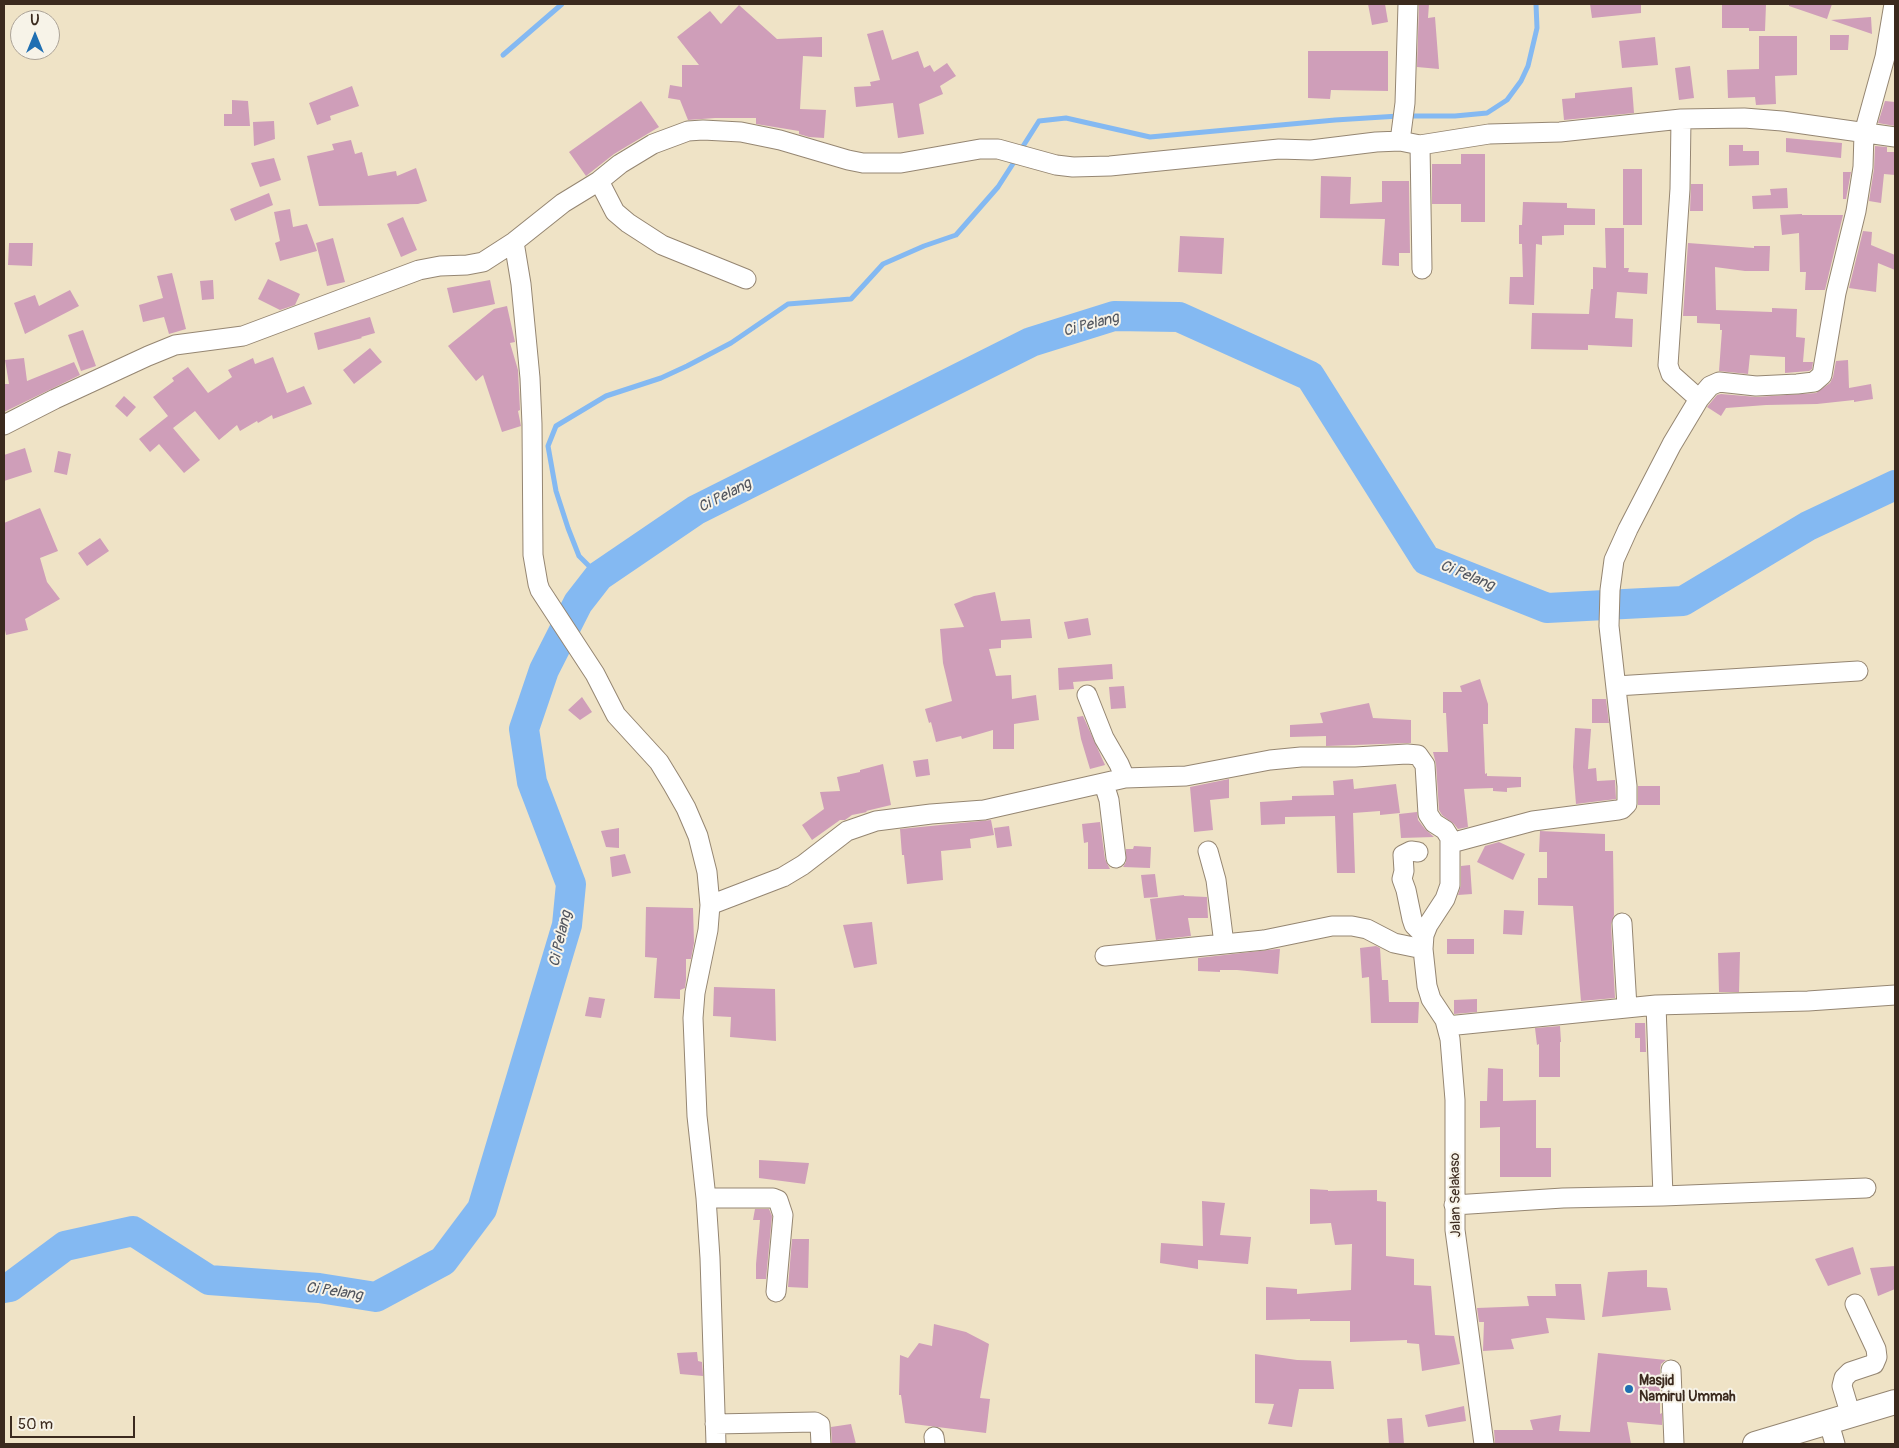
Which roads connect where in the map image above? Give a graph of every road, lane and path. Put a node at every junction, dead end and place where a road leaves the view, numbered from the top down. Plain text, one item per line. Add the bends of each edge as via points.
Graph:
1 (1408, 4) edge
2 (1894, 4) edge
3 (1681, 119) junction
4 (1864, 133) junction
5 (1895, 137) edge
6 (1400, 141) junction
7 (1420, 145) junction
8 (599, 181) junction
9 (514, 242) junction
10 (1422, 269) dead end
11 (746, 278) dead end
12 (1699, 399) junction
13 (4, 425) edge
14 (1858, 671) dead end
15 (1616, 686) junction
16 (1087, 695) dead end
17 (1125, 778) junction
18 (1104, 784) junction
19 (1451, 843) junction
20 (1208, 851) dead end
21 (1418, 852) dead end
22 (1116, 858) dead end
23 (710, 905) junction
24 (1622, 923) dead end
25 (1424, 942) junction
26 (1224, 944) junction
27 (1104, 956) dead end
28 (1895, 995) edge
29 (1656, 1004) junction
30 (1627, 1007) junction
31 (1447, 1026) junction
32 (1866, 1188) dead end
33 (1663, 1196) junction
34 (706, 1198) junction
35 (1454, 1205) junction
36 (776, 1292) dead end
37 (1854, 1304) dead end
38 (1670, 1370) dead end
39 (1895, 1402) edge
40 (1852, 1416) junction
41 (715, 1424) junction
42 (1832, 1434) edge
43 (716, 1444) edge
44 (821, 1444) edge
45 (1484, 1444) edge
46 (1674, 1444) edge
47 (1755, 1444) edge

1 - 6 street
2 - 4 street via 1885,57
3 - 4 street via 1744,118
3 - 7 street via 1560,132 1489,134
3 - 12 street via 1680,189 1668,364 1671,374
4 - 5 street
4 - 12 street via 1856,211 1820,378 1810,383 1785,386 1719,382 1710,386
6 - 7 street
6 - 8 street via 1073,167 998,149 980,149 902,163 863,163 741,132 703,130 688,131 653,144
7 - 10 street
8 - 9 street via 563,203
8 - 11 street via 615,212 628,223 662,244
9 - 13 street via 484,262 419,270 243,336 185,343 164,349
9 - 23 street via 530,378 535,576 540,590 594,674 616,715 659,762 686,808 704,857
12 - 15 street via 1672,444 1614,560 1609,626
14 - 15 street
15 - 19 street via 1628,799 1625,807 1533,821
16 - 17 street
17 - 18 street
17 - 19 street via 1186,776 1288,758 1418,755 1425,765 1428,814 1449,834
18 - 22 street
18 - 23 street via 1003,807 876,821 847,832 783,877
19 - 25 street via 1452,876 1448,892 1428,925
20 - 26 street via 1216,880
21 - 25 street via 1403,855 1402,879 1414,925
23 - 34 street via 693,1018 697,1116
24 - 30 street
25 - 26 street via 1394,943 1367,929 1332,926 1264,940
25 - 31 street, Jalan Selakaso via 1427,986
26 - 27 street
28 - 29 street via 1808,1002
29 - 30 street
29 - 33 street
30 - 31 street
31 - 35 street, Jalan Selakaso via 1454,1100
32 - 33 street
33 - 35 street
34 - 36 street via 778,1200 783,1215
34 - 41 street
35 - 45 street, Jalan Selakaso
37 - 40 street via 1877,1357 1874,1364 1850,1372 1844,1378 1842,1386
38 - 46 street
39 - 40 main road
40 - 42 main road
41 - 43 street
41 - 44 street via 815,1422 820,1425
42 - 47 main road

